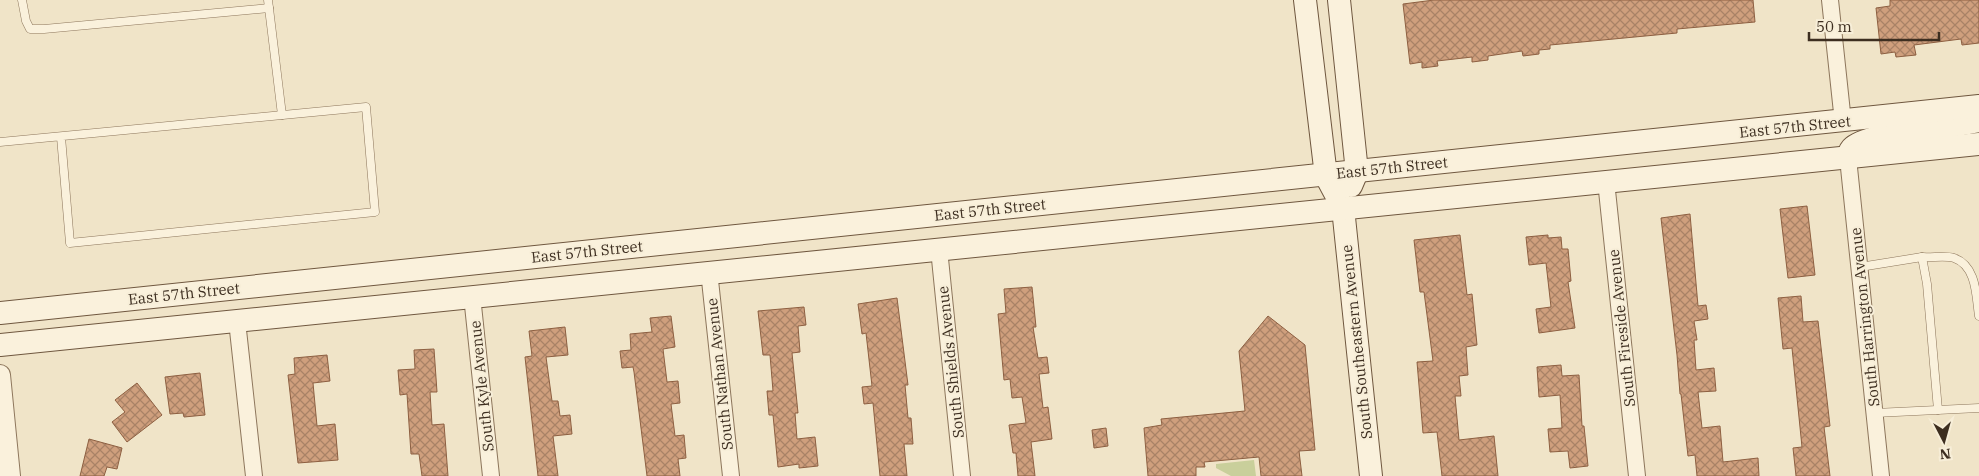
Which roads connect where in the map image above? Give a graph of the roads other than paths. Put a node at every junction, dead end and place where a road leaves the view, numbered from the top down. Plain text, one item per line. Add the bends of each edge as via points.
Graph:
1 (22, 0) edge
2 (1306, 0) edge
3 (1340, 0) edge
4 (1830, 0) edge
5 (268, 4) edge
6 (1979, 106) edge
7 (282, 115) junction
8 (1979, 121) edge
9 (1843, 122) junction
10 (61, 138) junction
11 (0, 142) edge
12 (1979, 144) edge
13 (1848, 158) junction
14 (1357, 172) junction
15 (1326, 176) junction
16 (1606, 181) junction
17 (1343, 208) junction
18 (939, 249) junction
19 (1922, 258) junction
20 (1860, 267) junction
21 (709, 271) junction
22 (472, 296) junction
23 (0, 313) edge
24 (1979, 316) edge
25 (237, 321) junction
26 (0, 345) edge
27 (0, 376) edge
28 (1979, 408) edge
29 (1938, 410) junction
30 (1874, 413) junction
31 (10, 476) edge
32 (254, 476) edge
33 (491, 476) edge
34 (731, 476) edge
35 (962, 476) edge
36 (1371, 476) edge
37 (1637, 476) edge
38 (1881, 476) edge

1 - 5 lane via 30,29
2 - 15 main road, South Southeastern Avenue
3 - 14 main road, South Southeastern Avenue
4 - 9 street
5 - 7 lane
6 - 9 main road, East 57th Street
7 - 10 lane
7 - 10 lane via 366,107 375,212 70,243
8 - 13 main road via 1872,139 1853,147
9 - 14 main road, East 57th Street
10 - 11 lane
12 - 13 main road
13 - 16 main road
13 - 20 street, South Harrington Avenue
14 - 15 main road, East 57th Street
14 - 17 main road, South Southeastern Avenue
15 - 17 main road, South Southeastern Avenue
15 - 23 main road, East 57th Street
16 - 17 main road
16 - 37 street, South Fireside Avenue
17 - 18 main road
17 - 36 main road, South Southeastern Avenue
18 - 21 main road
18 - 35 street, South Shields Avenue
19 - 20 lane
19 - 24 lane via 1953,258 1965,264 1972,275
19 - 29 lane
20 - 30 street, South Harrington Avenue
21 - 22 main road
21 - 34 street, South Nathan Avenue
22 - 25 main road
22 - 33 street, South Kyle Avenue
25 - 26 main road
25 - 32 street
27 - 31 street
28 - 29 lane
29 - 30 lane
30 - 38 street, South Harrington Avenue

